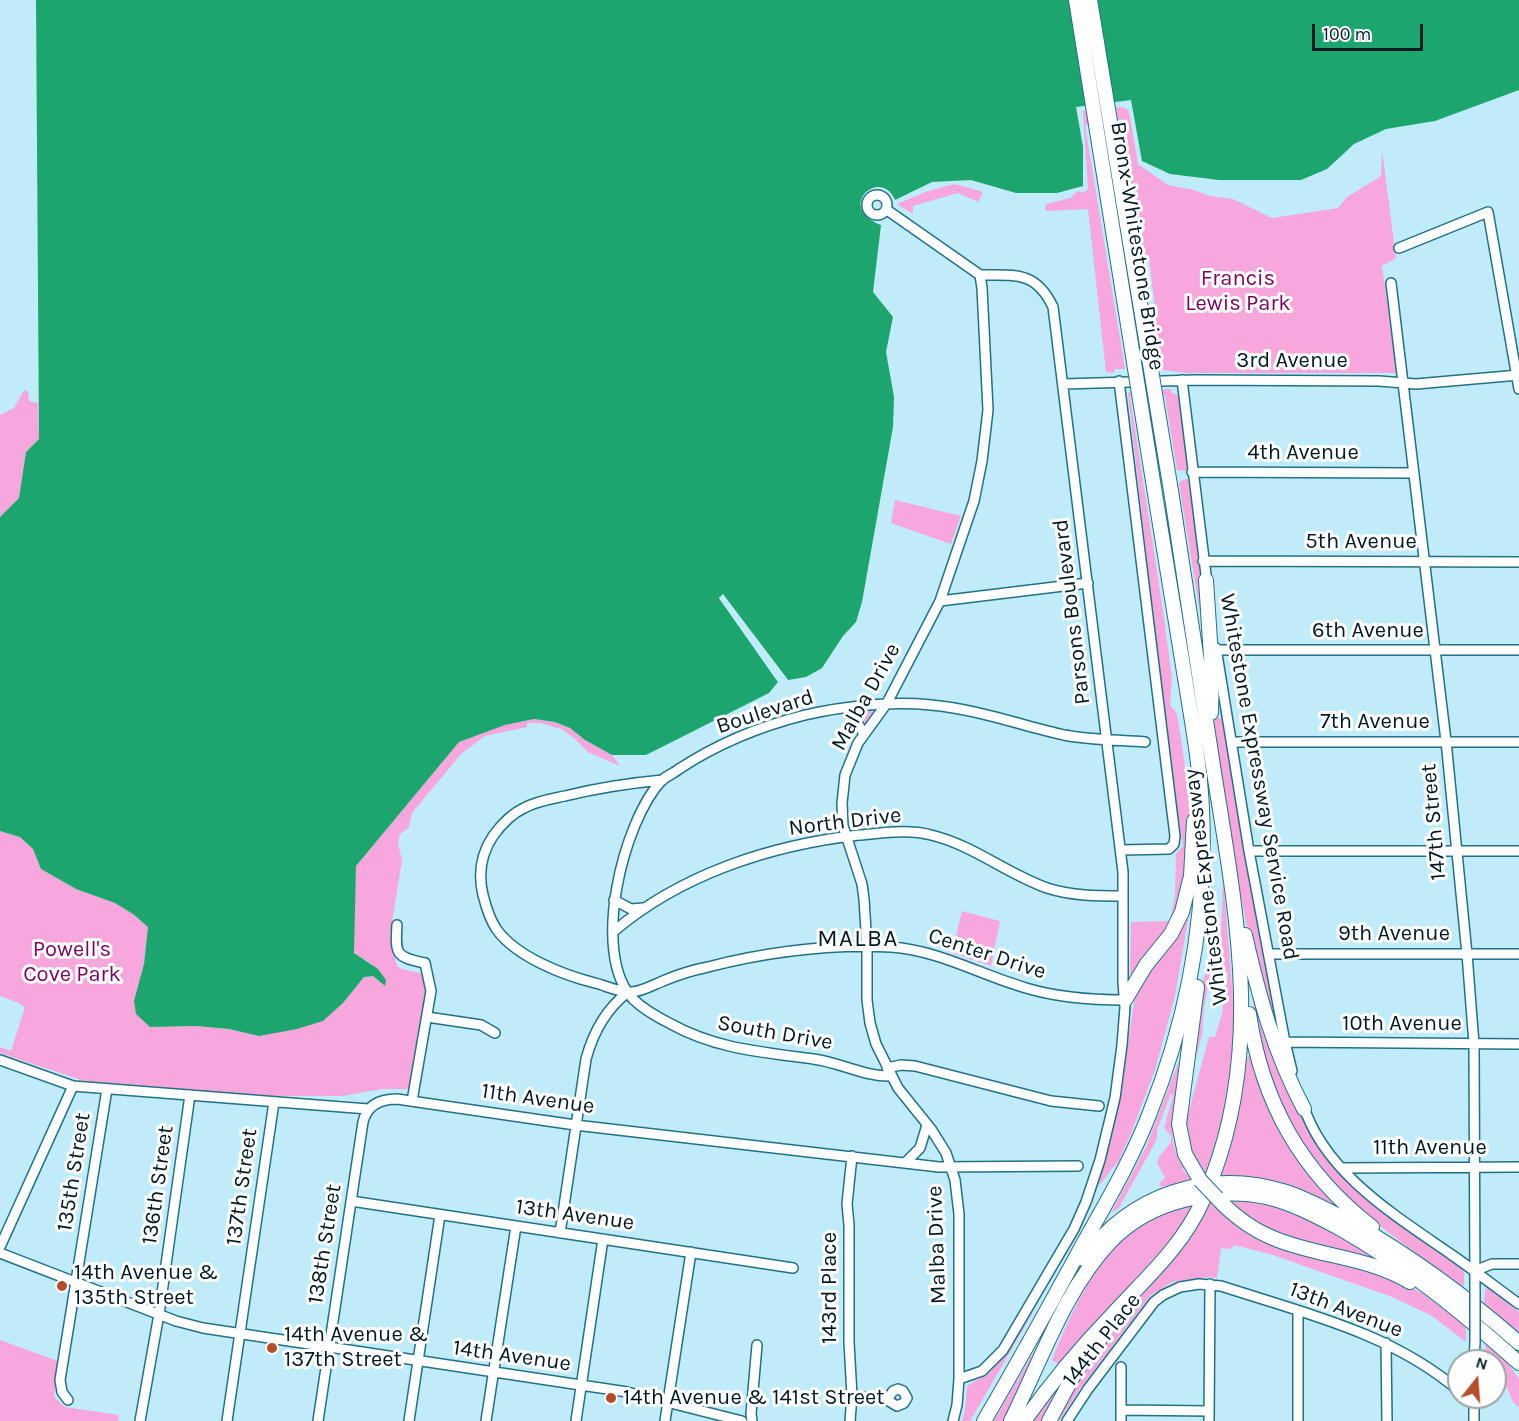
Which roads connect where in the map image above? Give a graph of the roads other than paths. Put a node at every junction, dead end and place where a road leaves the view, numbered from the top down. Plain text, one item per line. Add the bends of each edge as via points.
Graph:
1 (1076, 0) edge
2 (1090, 0) edge
3 (887, 210) dead end
4 (1399, 248) dead end
5 (980, 275) junction
6 (1391, 283) dead end
7 (1518, 375) edge
8 (1182, 380) junction
9 (1119, 381) junction
10 (1403, 383) junction
11 (1064, 384) junction
12 (1519, 389) edge
13 (1192, 472) junction
14 (1413, 473) junction
15 (1172, 497) joint
16 (1156, 500) joint
17 (1203, 561) junction
18 (1425, 562) junction
19 (1519, 562) edge
20 (1206, 580) junction
21 (1088, 583) junction
22 (940, 601) junction
23 (1216, 650) junction
24 (1435, 650) junction
25 (1519, 651) edge
26 (887, 703) junction
27 (849, 709) junction
28 (1190, 711) junction
29 (864, 734) junction
30 (1107, 740) junction
31 (1446, 741) junction
32 (1145, 742) dead end
33 (1232, 742) junction
34 (1519, 742) edge
35 (1211, 751) junction
36 (663, 780) junction
37 (847, 837) junction
38 (1121, 850) junction
39 (1249, 851) junction
40 (1455, 851) junction
41 (1519, 851) edge
42 (1230, 872) junction
43 (1202, 880) junction
44 (1124, 896) junction
45 (614, 900) junction
46 (643, 908) junction
47 (397, 925) dead end
48 (613, 932) junction
49 (867, 947) junction
50 (1240, 953) junction
51 (1270, 954) junction
52 (1467, 954) junction
53 (1519, 954) edge
54 (628, 992) junction
55 (1125, 1000) junction
56 (427, 1017) junction
57 (495, 1032) dead end
58 (1285, 1042) junction
59 (1474, 1044) junction
60 (1519, 1044) edge
61 (0, 1060) edge
62 (890, 1072) junction
63 (73, 1086) junction
64 (106, 1089) junction
65 (190, 1095) junction
66 (412, 1101) junction
67 (274, 1102) junction
68 (1100, 1106) dead end
69 (1304, 1108) junction
70 (368, 1109) junction
71 (576, 1125) junction
72 (927, 1125) junction
73 (852, 1156) junction
74 (906, 1162) junction
75 (1078, 1166) dead end
76 (952, 1167) junction
77 (1475, 1167) junction
78 (1519, 1167) edge
79 (1341, 1168) junction
80 (1206, 1179) junction
81 (1210, 1199) junction
82 (351, 1201) junction
83 (440, 1215) junction
84 (516, 1226) junction
85 (560, 1233) junction
86 (603, 1239) junction
87 (0, 1247) edge
88 (691, 1252) junction
89 (0, 1253) edge
90 (1160, 1264) junction
91 (1519, 1264) edge
92 (793, 1268) dead end
93 (1474, 1271) junction
94 (1436, 1276) junction
95 (76, 1283) junction
96 (1209, 1284) junction
97 (1519, 1304) edge
98 (1298, 1311) junction
99 (159, 1314) junction
100 (1469, 1320) junction
101 (240, 1335) junction
102 (1386, 1343) junction
103 (1519, 1343) edge
104 (757, 1344) dead end
105 (1498, 1344) junction
106 (329, 1348) junction
107 (1475, 1349) edge
108 (1020, 1360) junction
109 (418, 1361) junction
110 (1519, 1363) edge
111 (1121, 1366) dead end
112 (494, 1373) junction
113 (1519, 1373) edge
114 (958, 1379) junction
115 (1447, 1381) edge
116 (581, 1386) junction
117 (852, 1396) junction
118 (68, 1400) dead end
119 (887, 1400) dead end
120 (668, 1402) junction
121 (1121, 1410) junction
122 (1209, 1416) edge
123 (140, 1421) edge
124 (227, 1421) edge
125 (318, 1421) edge
126 (409, 1421) edge
127 (486, 1421) edge
128 (576, 1421) edge
129 (665, 1421) edge
130 (742, 1421) edge
131 (752, 1421) edge
132 (850, 1421) edge
133 (953, 1421) edge
134 (984, 1421) edge
135 (1011, 1421) edge
136 (1024, 1421) edge
137 (1049, 1421) edge
138 (1067, 1421) edge
139 (1121, 1421) edge
140 (1298, 1421) edge
141 (1387, 1421) edge

1 - 16 highway, Bronx-Whitestone Bridge, bridge
2 - 15 highway, Bronx-Whitestone Bridge, bridge
3 - 5 street
4 - 7 street via 1488,212
5 - 11 street, Parsons Boulevard via 1024,278 1044,290 1053,307
5 - 22 street, Malba Drive via 988,400 985,441 974,501
6 - 10 street, 147th Street
7 - 10 street, 3rd Avenue
7 - 12 street
8 - 9 street, 3rd Avenue
8 - 10 street, 3rd Avenue
8 - 13 street, Whitestone Expressway Service Road
9 - 11 street, 3rd Avenue
9 - 38 street via 1175,833 1173,845 1166,849
10 - 14 street, 147th Street
11 - 21 street, Parsons Boulevard
13 - 14 street, 4th Avenue
13 - 17 street, Whitestone Expressway Service Road
14 - 18 street, 147th Street
15 - 35 highway, Whitestone Expressway
16 - 28 highway, Whitestone Expressway
17 - 18 street, 5th Avenue
17 - 20 street, Whitestone Expressway Service Road
18 - 19 street, 5th Avenue
18 - 24 street, 147th Street
20 - 23 street, Whitestone Expressway Service Road
20 - 35 highway via 1212,672
21 - 22 street
21 - 30 street, Parsons Boulevard
22 - 26 street, Malba Drive
23 - 24 street, 6th Avenue
23 - 33 street, Whitestone Expressway Service Road
24 - 25 street, 6th Avenue
24 - 31 street, 147th Street
26 - 27 street, Boulevard
26 - 29 street, Malba Drive
26 - 30 street, Boulevard via 944,707 1064,735
27 - 29 street
27 - 36 street, Boulevard via 807,715 760,729 701,756
28 - 43 highway, Whitestone Expressway via 1202,799
28 - 55 highway via 1194,826 1186,899 1171,934
29 - 37 street, Malba Drive via 845,776 842,816
30 - 32 street, Boulevard
30 - 38 street, Parsons Boulevard
31 - 33 street, 7th Avenue
31 - 34 street, 7th Avenue
31 - 40 street, 147th Street
33 - 39 street, Whitestone Expressway Service Road
35 - 42 highway, Whitestone Expressway
36 - 45 street, Boulevard via 634,830
36 - 54 street via 577,793 523,808 490,840 482,861 480,874 488,912 495,927 511,944 569,976
37 - 44 street, North Drive via 887,832 931,835 960,844 1051,889
37 - 46 street, North Drive via 787,848 724,867
37 - 49 street, Malba Drive via 862,884
38 - 44 street, Parsons Boulevard
39 - 40 street
39 - 51 street, Whitestone Expressway Service Road
40 - 41 street
40 - 52 street, 147th Street
42 - 50 highway, Whitestone Expressway
42 - 69 highway via 1265,1016 1280,1061
43 - 80 highway via 1200,955 1179,1124 1185,1154
43 - 108 highway, Whitestone Expressway via 1188,988 1154,1104 1126,1166
44 - 55 street, Parsons Boulevard
45 - 46 street via 631,909
45 - 48 street, Boulevard
46 - 48 street, North Drive
47 - 56 street via 398,953 425,963 431,991
48 - 54 street, Boulevard via 618,969
49 - 54 street, Center Drive via 748,957
49 - 55 street, Center Drive via 924,953 1050,994
49 - 62 street, Malba Drive via 868,1016
50 - 80 highway, Whitestone Expressway via 1242,1023 1238,1078 1225,1139
50 - 94 highway via 1256,1054 1271,1098 1295,1144 1314,1172 1348,1207
51 - 52 street, 9th Avenue
51 - 58 street, Whitestone Expressway Service Road
52 - 53 street, 9th Avenue
52 - 59 street, 147th Street
54 - 62 street, South Drive via 655,1016 714,1043 825,1061 875,1075
54 - 71 street via 608,1012 589,1048
55 - 114 street via 1116,1091 1086,1202 1007,1346 982,1371
56 - 57 street via 481,1025
56 - 66 street
58 - 59 street, 10th Avenue
58 - 69 street, Whitestone Expressway Service Road
59 - 60 street, 10th Avenue
59 - 77 street, 147th Street
61 - 63 street, 11th Avenue
62 - 68 street, South Drive via 901,1065 915,1066 1051,1101
62 - 72 street, Malba Drive via 901,1094
63 - 64 street, 11th Avenue
63 - 87 street
64 - 65 street, 11th Avenue
64 - 95 street, 135th Street
65 - 67 street, 11th Avenue
65 - 99 street, 136th Street
66 - 70 street, 11th Avenue via 383,1100
66 - 71 street, 11th Avenue
67 - 70 street, 11th Avenue
67 - 101 street, 137th Street
69 - 79 street, Whitestone Expressway Service Road
70 - 82 street, 138th Street
71 - 73 street, 11th Avenue
71 - 85 street
72 - 74 street via 920,1148
72 - 76 street, Malba Drive
73 - 74 street, 11th Avenue
73 - 117 street, 143rd Place via 847,1204
74 - 76 street, 11th Avenue
75 - 76 street, 11th Avenue
76 - 114 street, Malba Drive via 959,1214
77 - 78 street, 11th Avenue
77 - 79 street, 11th Avenue
77 - 93 street, 147th Street
79 - 93 street, Whitestone Expressway Service Road via 1378,1201
80 - 81 highway, Whitestone Expressway
81 - 90 highway, Whitestone Expressway
81 - 100 highway via 1264,1234 1380,1267 1408,1280
82 - 83 street, 13th Avenue
82 - 106 street, 138th Street
83 - 84 street, 13th Avenue
83 - 109 street
84 - 85 street, 13th Avenue
84 - 112 street
85 - 86 street, 13th Avenue
86 - 88 street, 13th Avenue
86 - 116 street
88 - 92 street, 13th Avenue
88 - 120 street
89 - 95 street, 14th Avenue
90 - 136 highway, Whitestone Expressway via 1070,1360
90 - 137 highway via 1082,1362
91 - 93 street via 1491,1264
93 - 97 street, Whitestone Expressway Service Road
93 - 107 street, 147th Street, bridge
94 - 103 highway
94 - 108 highway via 1364,1230 1293,1194 1247,1184 1197,1186 1151,1200 1108,1229 1081,1262
95 - 99 street, 14th Avenue
95 - 118 street, 135th Street via 60,1380
96 - 98 street, 13th Avenue
96 - 122 street
96 - 138 street, 144th Place via 1180,1287 1154,1302
98 - 102 street, 13th Avenue
98 - 140 street
99 - 101 street, 14th Avenue
99 - 123 street, 136th Street
100 - 105 highway
100 - 135 highway via 1388,1258 1297,1207 1240,1193 1190,1198 1138,1219 1101,1253 1068,1303
101 - 106 street, 14th Avenue
101 - 124 street, 137th Street
102 - 115 street, 13th Avenue
102 - 141 street
104 - 131 street
105 - 110 highway
105 - 113 highway
106 - 109 street, 14th Avenue
106 - 125 street, 138th Street
108 - 134 highway, Whitestone Expressway
109 - 112 street, 14th Avenue
109 - 126 street
111 - 121 street
112 - 116 street, 14th Avenue
112 - 127 street
114 - 133 street
116 - 120 street, 14th Avenue
116 - 128 street
117 - 119 street
117 - 132 street, 143rd Place
120 - 129 street
120 - 130 street, 14th Avenue
121 - 122 street
121 - 139 street

